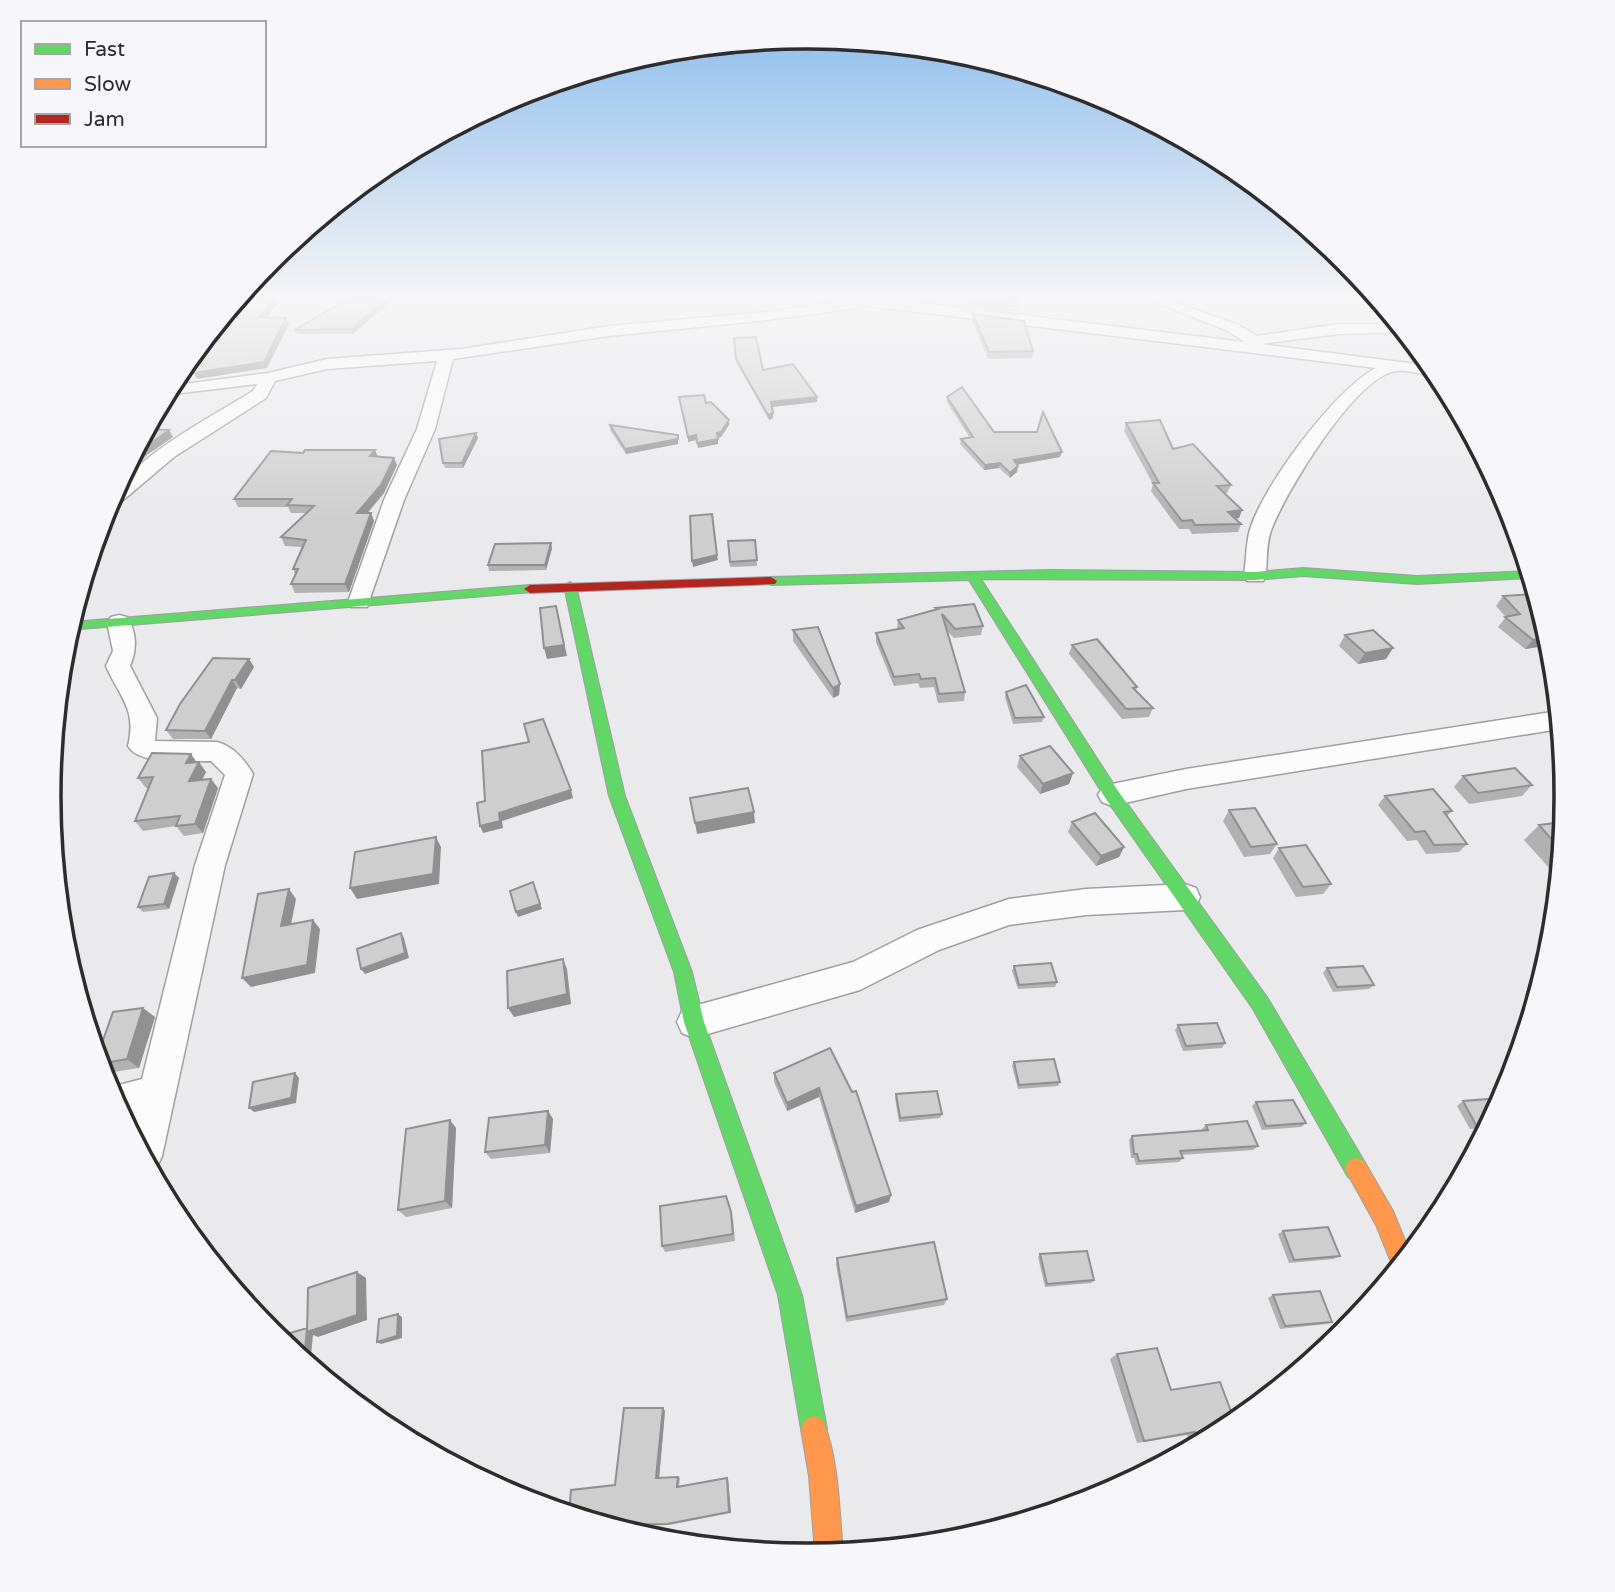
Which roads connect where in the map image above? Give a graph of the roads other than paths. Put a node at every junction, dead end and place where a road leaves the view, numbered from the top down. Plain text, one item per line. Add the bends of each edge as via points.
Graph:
1 (292, 372) edge
2 (441, 372) edge
3 (1363, 372) edge
4 (1380, 372) edge
5 (268, 378) junction
6 (1369, 378) junction
7 (181, 389) edge
8 (129, 485) edge
9 (972, 575) junction
10 (1521, 575) edge
11 (1255, 576) junction
12 (570, 586) junction
13 (359, 602) junction
14 (119, 622) junction
15 (81, 625) edge
16 (1550, 721) edge
17 (1112, 795) junction
18 (1185, 897) junction
19 (694, 1022) junction
20 (157, 1094) junction
21 (126, 1101) edge
22 (146, 1142) edge
23 (1398, 1253) edge
24 (829, 1542) edge

1 - 5 street
2 - 13 street via 426,429 394,500
3 - 6 street
4 - 6 street
5 - 7 street
5 - 8 street via 260,394 167,453
6 - 11 street via 1331,417 1282,485 1260,531
9 - 11 street
9 - 12 street
9 - 17 street
10 - 11 street via 1417,580 1303,572
12 - 13 street
12 - 19 street via 617,796 683,972
13 - 14 street
14 - 15 street
14 - 20 street via 125,652 118,666 141,709 145,725 141,747 218,752 239,774 211,865
16 - 17 street via 1185,779
17 - 18 street
18 - 19 street via 1009,912 928,940 860,975
18 - 23 street via 1260,1003 1384,1219
19 - 24 street via 790,1295
20 - 21 street
20 - 22 street

